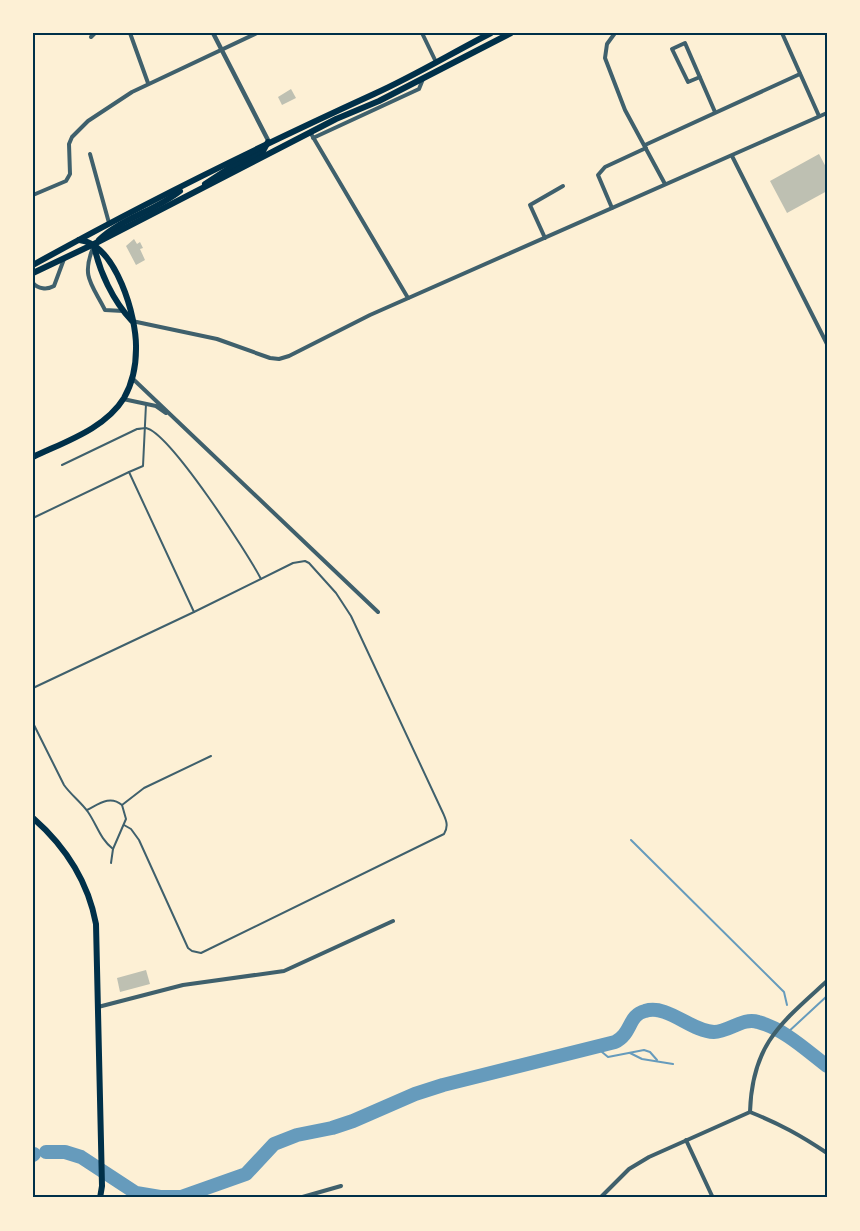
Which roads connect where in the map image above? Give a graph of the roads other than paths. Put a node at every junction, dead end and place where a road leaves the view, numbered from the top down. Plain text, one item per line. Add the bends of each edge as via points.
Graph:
1 (95, 33) edge
2 (130, 33) edge
3 (213, 33) edge
4 (257, 33) edge
5 (422, 33) edge
6 (491, 33) edge
7 (511, 33) edge
8 (615, 33) edge
9 (782, 33) edge
10 (91, 37) dead end
11 (220, 50) junction
12 (436, 62) junction
13 (800, 74) junction
14 (700, 77) junction
15 (148, 83) junction
16 (716, 111) junction
17 (827, 113) edge
18 (819, 116) junction
19 (311, 135) junction
20 (269, 142) junction
21 (646, 147) junction
22 (278, 149) junction
23 (90, 154) dead end
24 (732, 156) junction
25 (197, 177) junction
26 (665, 184) junction
27 (563, 186) dead end
28 (33, 195) edge
29 (181, 200) junction
30 (612, 208) junction
31 (109, 224) junction
32 (545, 238) junction
33 (78, 240) junction
34 (94, 244) junction
35 (65, 258) junction
36 (33, 265) edge
37 (33, 273) edge
38 (34, 285) edge
39 (408, 298) junction
40 (123, 311) junction
41 (132, 321) junction
42 (825, 337) edge
43 (827, 344) edge
44 (131, 378) junction
45 (123, 399) junction
46 (146, 404) junction
47 (174, 418) junction
48 (146, 428) junction
49 (33, 457) edge
50 (62, 465) dead end
51 (129, 472) junction
52 (33, 518) edge
53 (261, 579) junction
54 (194, 612) junction
55 (378, 612) dead end
56 (33, 688) edge
57 (33, 723) edge
58 (211, 756) dead end
59 (122, 805) junction
60 (87, 810) junction
61 (33, 818) edge
62 (124, 825) junction
63 (113, 849) junction
64 (111, 863) dead end
65 (393, 921) dead end
66 (827, 981) edge
67 (98, 1007) junction
68 (750, 1112) junction
69 (686, 1140) junction
70 (827, 1154) edge
71 (340, 1186) dead end
72 (100, 1198) edge
73 (299, 1198) edge
74 (600, 1198) edge
75 (713, 1198) edge

1 - 10 street
2 - 15 street
3 - 11 street
4 - 11 street
5 - 12 street
6 - 12 main road
7 - 19 main road
8 - 21 street via 607,44 605,58
9 - 13 street
11 - 15 street
11 - 20 street
12 - 20 main road
13 - 16 street
13 - 18 street
14 - 14 street via 685,43 672,49 688,82
14 - 16 street
15 - 28 street via 116,100 79,128 69,144 70,174 66,181
16 - 21 street
17 - 18 street
18 - 24 street
19 - 22 main road
19 - 39 street
20 - 22 main road
20 - 25 main road
20 - 29 main road via 263,151
21 - 26 street
21 - 30 street via 604,167 598,175
22 - 29 main road
23 - 31 street
24 - 26 street
24 - 42 street
25 - 31 main road
25 - 34 main road via 168,201 108,231
26 - 30 street
27 - 32 street via 530,205
29 - 34 main road
30 - 32 street
31 - 33 main road
32 - 39 street
33 - 34 main road
33 - 36 main road
34 - 35 main road
34 - 40 main road via 97,262
34 - 40 street via 87,274 105,310
34 - 41 main road via 107,257 118,279 131,306
35 - 37 main road
35 - 38 street via 54,286 47,289
39 - 41 street via 279,359 217,339
40 - 41 main road
41 - 44 main road via 136,349
42 - 43 street
44 - 45 main road
44 - 47 street
45 - 46 street
45 - 49 main road via 100,423
46 - 47 street
46 - 48 lane
47 - 55 street
48 - 50 lane
48 - 51 lane via 143,466
48 - 53 lane via 168,446 197,481
51 - 52 lane
51 - 54 lane
53 - 54 lane
53 - 62 lane via 304,561 336,593 381,679 443,813 447,830 201,953 188,948 139,840
54 - 56 lane
57 - 60 lane via 64,785
58 - 59 lane via 144,788
59 - 60 lane via 110,800
59 - 62 lane via 126,814
60 - 63 lane via 103,840
61 - 67 main road via 64,850 87,893 96,924
62 - 63 lane
63 - 64 lane
65 - 67 street via 284,971 183,985
66 - 68 street via 769,1039 756,1073
67 - 72 main road
68 - 69 street
68 - 70 street via 778,1122
69 - 74 street via 629,1169
69 - 75 street
71 - 73 street

